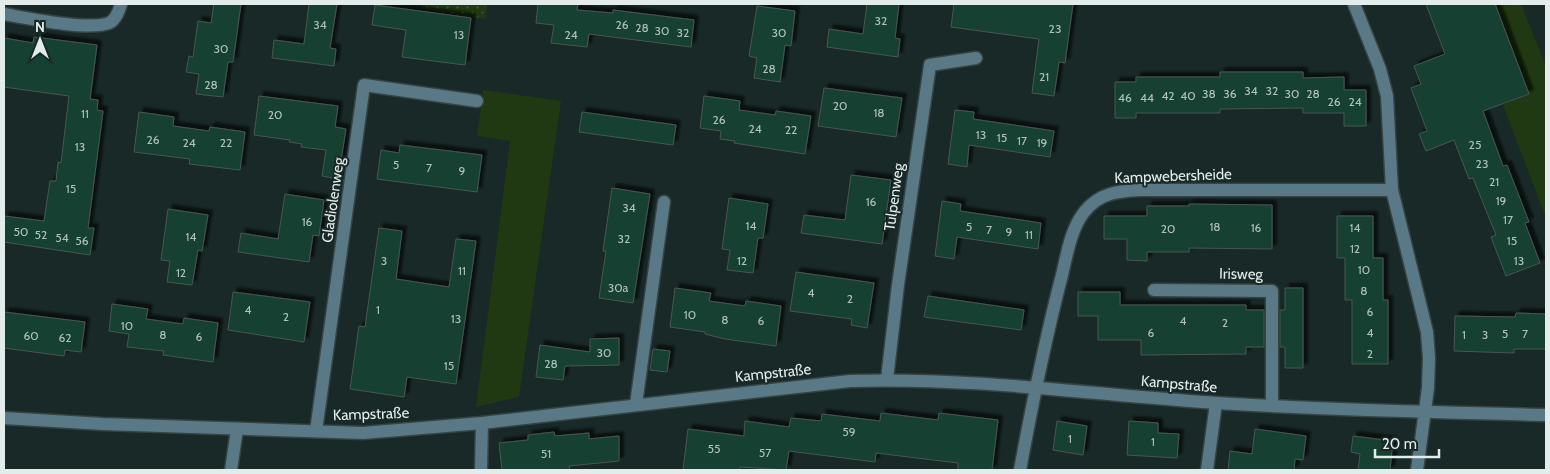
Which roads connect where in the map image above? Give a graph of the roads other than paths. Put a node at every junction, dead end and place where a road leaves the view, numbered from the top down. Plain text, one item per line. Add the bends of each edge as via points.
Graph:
1 (120, 4) edge
2 (1354, 4) edge
3 (4, 14) edge
4 (976, 58) dead end
5 (477, 101) dead end
6 (1392, 190) junction
7 (664, 202) dead end
8 (1154, 290) dead end
9 (887, 380) junction
10 (1035, 388) junction
11 (1216, 403) junction
12 (636, 404) junction
13 (1272, 406) junction
14 (1425, 412) junction
15 (1546, 415) edge
16 (4, 418) edge
17 (482, 422) junction
18 (237, 429) junction
19 (316, 432) junction
20 (232, 470) edge
21 (481, 470) edge
22 (1020, 470) edge
23 (1208, 470) edge
24 (1417, 470) edge

1 - 3 street via 118,14 110,23 92,26
2 - 6 street via 1380,69 1387,96
4 - 9 street, Tulpenweg via 930,65
5 - 19 street, Gladiolenweg via 364,85
6 - 10 street, Kampwebersheide via 1112,191 1091,205 1079,220 1059,284
6 - 14 street via 1427,332 1429,358
7 - 12 street
8 - 13 street, Irisweg via 1272,291
9 - 10 street, Kampstraße
9 - 12 street, Kampstraße via 850,380
10 - 11 street, Kampstraße
10 - 22 street, Kampwebersheide
11 - 13 street, Kampstraße
11 - 23 street
12 - 17 street, Kampstraße
13 - 14 street, Kampstraße
14 - 15 street, Kampstraße
14 - 24 street
16 - 18 street, Kampstraße
17 - 19 street, Kampstraße via 399,431
17 - 21 street
18 - 19 street, Kampstraße
18 - 20 street

